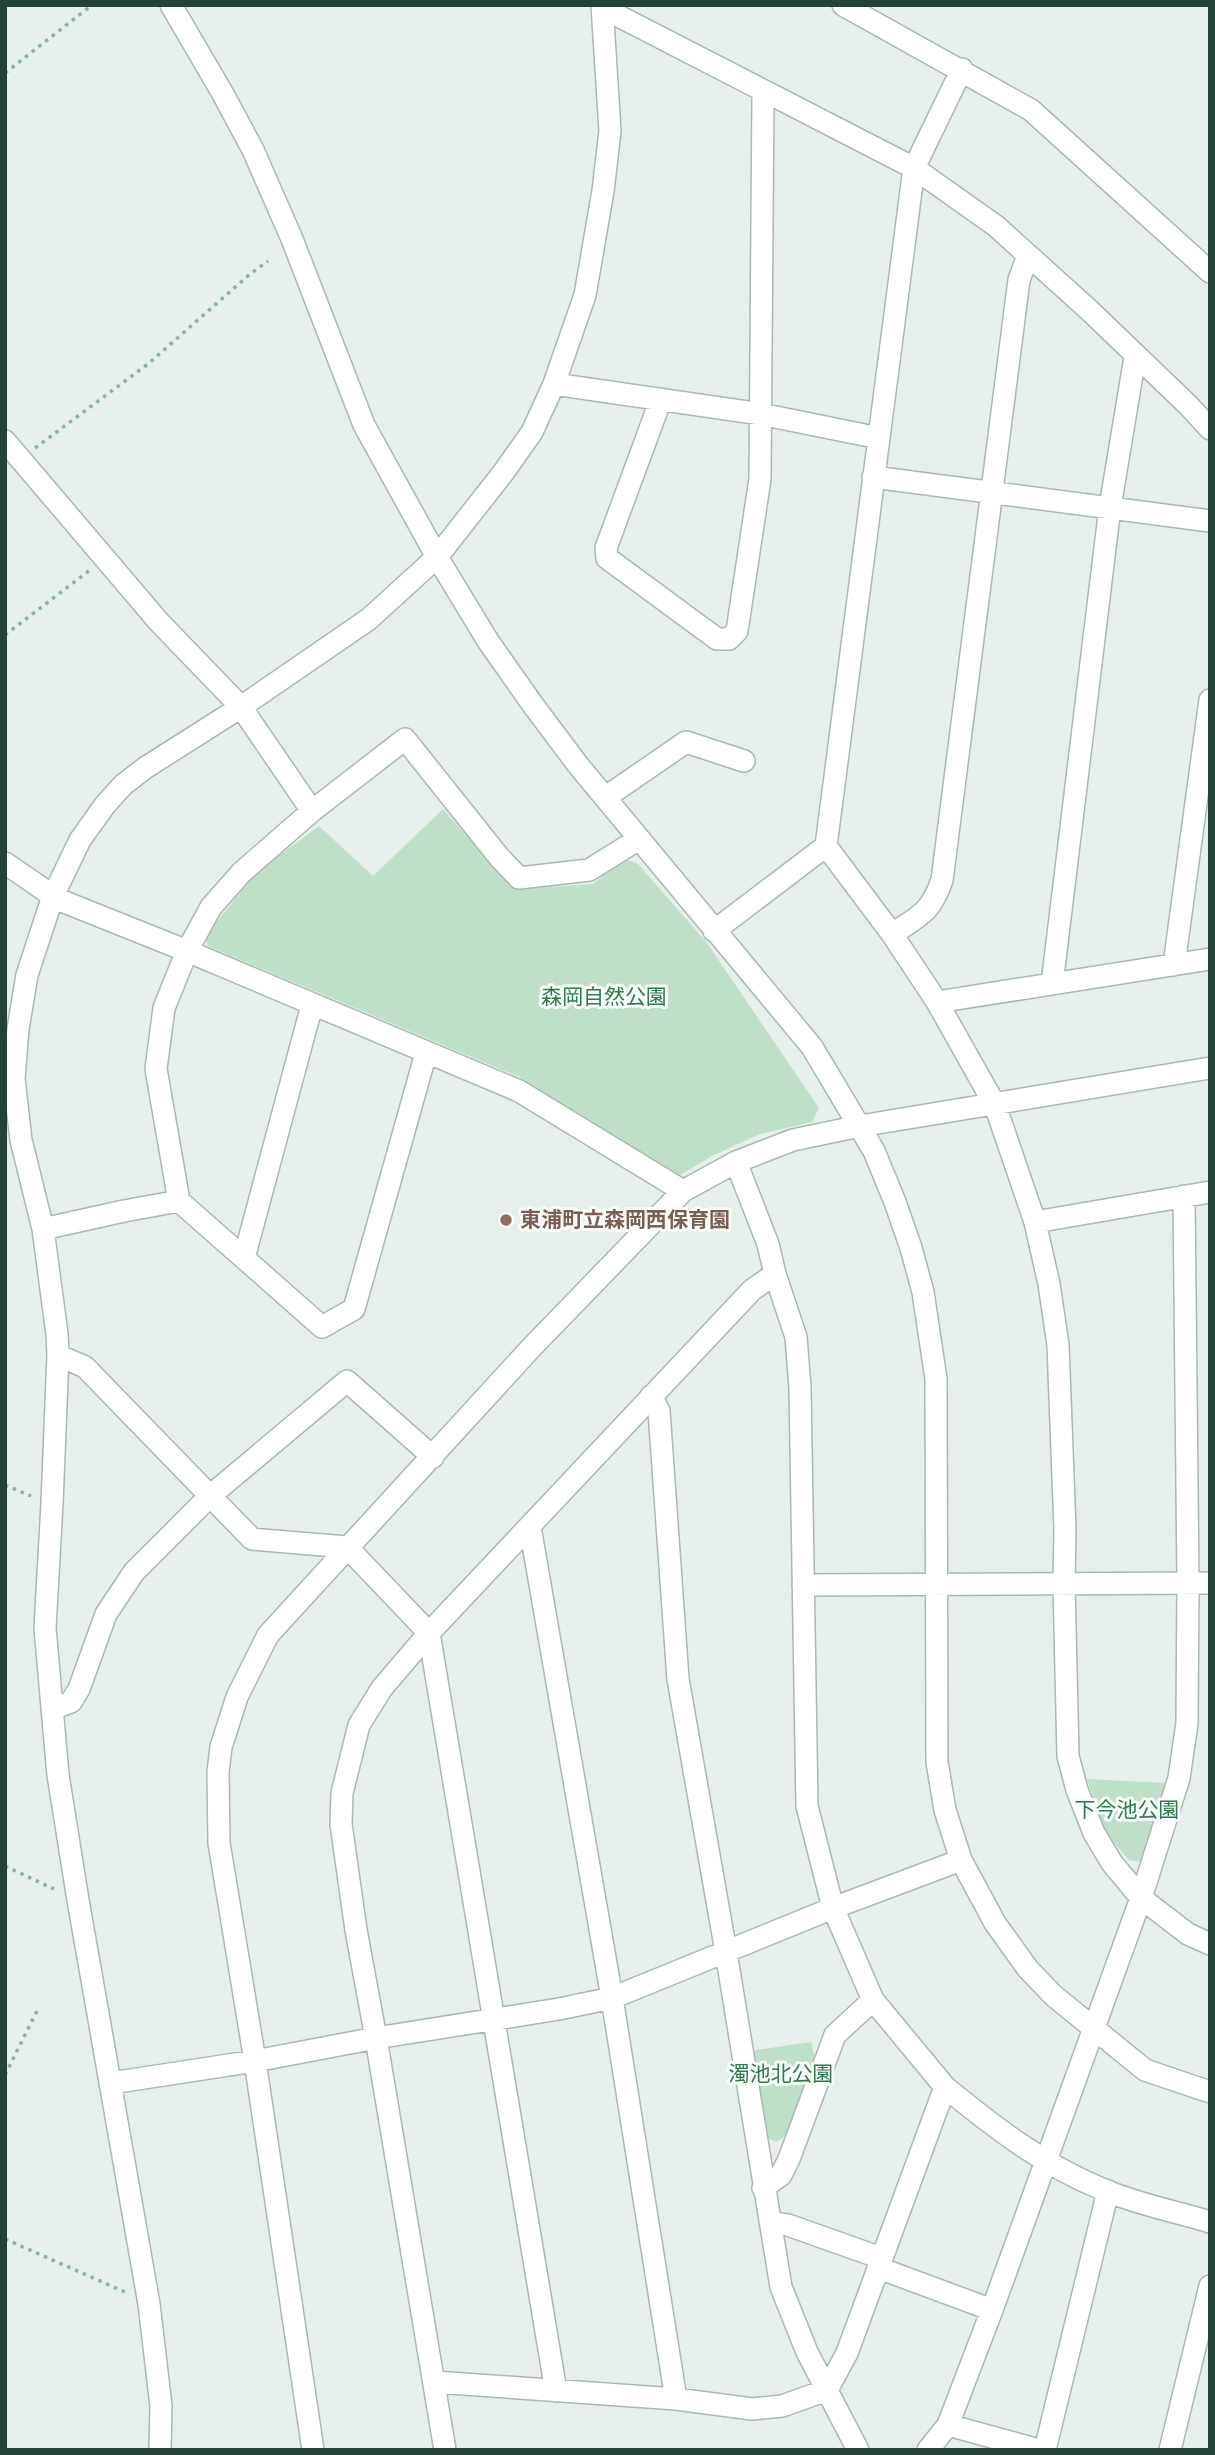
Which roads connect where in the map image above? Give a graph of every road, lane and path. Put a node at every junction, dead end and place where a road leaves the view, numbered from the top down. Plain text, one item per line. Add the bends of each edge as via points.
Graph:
1 (92, 5) edge
2 (171, 5) edge
3 (843, 5) edge
4 (603, 7) edge
5 (962, 69) junction
6 (5, 73) edge
7 (763, 93) junction
8 (914, 168) junction
9 (1028, 255) junction
10 (268, 261) dead end
11 (1210, 272) edge
12 (1135, 357) junction
13 (554, 384) junction
14 (661, 399) junction
15 (761, 414) junction
16 (1210, 429) edge
17 (879, 438) junction
18 (5, 441) edge
19 (21, 459) junction
20 (873, 477) junction
21 (991, 492) junction
22 (1110, 507) junction
23 (1210, 521) edge
24 (437, 557) junction
25 (105, 558) junction
26 (5, 635) edge
27 (1210, 700) edge
28 (241, 707) junction
29 (744, 761) dead end
30 (606, 797) junction
31 (312, 811) junction
32 (639, 839) junction
33 (826, 846) junction
34 (5, 863) edge
35 (53, 896) junction
36 (714, 931) junction
37 (892, 934) junction
38 (187, 951) junction
39 (1210, 959) edge
40 (1174, 965) junction
41 (1052, 984) junction
42 (937, 1002) junction
43 (313, 1005) junction
44 (426, 1053) junction
45 (1210, 1068) edge
46 (995, 1105) junction
47 (860, 1126) junction
48 (736, 1161) junction
49 (682, 1191) junction
50 (1210, 1192) edge
51 (1184, 1196) junction
52 (179, 1201) junction
53 (1035, 1222) junction
54 (43, 1229) junction
55 (244, 1258) junction
56 (775, 1273) junction
57 (58, 1355) junction
58 (652, 1396) junction
59 (433, 1457) junction
60 (5, 1485) edge
61 (210, 1496) junction
62 (52, 1504) junction
63 (530, 1527) junction
64 (347, 1547) junction
65 (936, 1583) junction
66 (1188, 1583) junction
67 (1210, 1583) edge
68 (1064, 1584) junction
69 (803, 1585) junction
70 (429, 1633) junction
71 (52, 1709) junction
72 (961, 1860) junction
73 (5, 1866) edge
74 (1141, 1898) junction
75 (78, 1900) junction
76 (832, 1908) junction
77 (1210, 1944) edge
78 (726, 1952) junction
79 (612, 1998) junction
80 (873, 2000) junction
81 (39, 2007) dead end
82 (495, 2019) junction
83 (1094, 2028) junction
84 (376, 2038) junction
85 (255, 2062) junction
86 (5, 2075) edge
87 (111, 2083) junction
88 (945, 2087) junction
89 (1210, 2092) edge
90 (1046, 2161) junction
91 (763, 2188) junction
92 (1108, 2192) junction
93 (769, 2222) junction
94 (1210, 2222) edge
95 (5, 2239) edge
96 (880, 2263) junction
97 (1210, 2286) edge
98 (149, 2304) junction
99 (992, 2310) junction
100 (435, 2382) junction
101 (827, 2390) junction
102 (556, 2391) junction
103 (676, 2399) junction
104 (948, 2425) junction
105 (160, 2450) edge
106 (313, 2450) edge
107 (445, 2450) edge
108 (858, 2450) edge
109 (928, 2450) edge
110 (1039, 2450) edge
111 (1045, 2450) edge
112 (1170, 2450) edge

1 - 6 path
2 - 24 street via 253,150 364,425
3 - 5 street
4 - 7 street
4 - 13 street via 610,131 603,191 585,295
5 - 8 street
5 - 11 street via 1031,110
7 - 8 street
7 - 15 street
8 - 9 street via 996,226
8 - 17 street
9 - 12 street
9 - 21 street via 1019,280
10 - 19 path via 148,364
12 - 16 street
12 - 22 street
13 - 14 street
13 - 24 street via 532,432
14 - 15 street
14 - 15 street via 606,548 607,558 717,639 729,639 737,631 760,479
15 - 17 street
17 - 20 street
18 - 19 street
19 - 25 street
20 - 21 street
20 - 33 street
21 - 22 street
21 - 37 street via 942,880 926,913
22 - 23 street
22 - 41 street
24 - 28 street via 369,619
24 - 30 street via 533,705
25 - 26 path
25 - 28 street
27 - 40 street
28 - 31 street
28 - 35 street via 124,785 80,840
29 - 30 street via 686,742
30 - 32 street
31 - 32 street via 405,739 519,878 589,870
31 - 38 street via 242,872 211,908
32 - 36 street
33 - 36 street
33 - 37 street
34 - 35 street
35 - 38 street
35 - 54 street via 27,975 14,1079 21,1140
36 - 47 street via 812,1047
37 - 42 street
38 - 43 street
38 - 52 street via 164,1007 156,1069
39 - 40 street
40 - 41 street
41 - 42 street
42 - 46 street
43 - 44 street
43 - 55 street
44 - 49 street via 519,1091
44 - 55 street via 354,1309 322,1327
45 - 46 street
46 - 47 street
46 - 53 street
47 - 48 street via 793,1140
47 - 65 street via 895,1202 923,1292 936,1379
48 - 49 street
48 - 56 street
49 - 59 street
50 - 51 street
51 - 53 street
51 - 66 street
52 - 54 street
52 - 55 street
53 - 68 street via 1058,1345
54 - 57 street
56 - 58 street via 752,1290
56 - 69 street via 796,1337
57 - 61 street via 85,1367
57 - 62 street
58 - 63 street
58 - 78 street via 659,1411 678,1679
59 - 61 street via 347,1381
59 - 64 street
60 - 62 path
61 - 64 street via 252,1539
61 - 71 street via 134,1572 106,1614 79,1689 71,1702
62 - 71 street via 45,1629
63 - 70 street
63 - 79 street
64 - 70 street
64 - 85 street via 268,1635 236,1697 221,1747 219,1843
65 - 68 street
65 - 69 street
65 - 72 street via 937,1762
66 - 67 street
66 - 68 street
66 - 74 street via 1187,1723 1179,1778
68 - 74 street via 1068,1756 1094,1833
69 - 76 street via 807,1805
70 - 82 street
70 - 84 street via 359,1724 342,1793 341,1825
71 - 75 street
72 - 76 street
72 - 83 street via 995,1923 1028,1969
73 - 75 path
74 - 77 street via 1188,1934
74 - 83 street
75 - 87 street
76 - 78 street
76 - 80 street
78 - 79 street
78 - 91 street
79 - 82 street
79 - 103 street
80 - 88 street
80 - 91 street via 835,2035 789,2159 781,2175
81 - 86 path
82 - 84 street
82 - 102 street
83 - 89 street via 1145,2070
83 - 90 street
84 - 85 street
84 - 100 street
85 - 87 street
85 - 106 street
87 - 98 street
88 - 90 street via 1004,2135
88 - 96 street
90 - 92 street
90 - 99 street
91 - 93 street
92 - 94 street
92 - 111 street
93 - 96 street via 788,2225
93 - 101 street via 781,2287
95 - 98 path
96 - 99 street
96 - 101 street via 841,2367
97 - 112 street
98 - 105 street via 161,2406
99 - 104 street
100 - 102 street
100 - 107 street
101 - 103 street via 782,2406 752,2409
101 - 108 street
102 - 103 street
104 - 109 street
104 - 110 street

